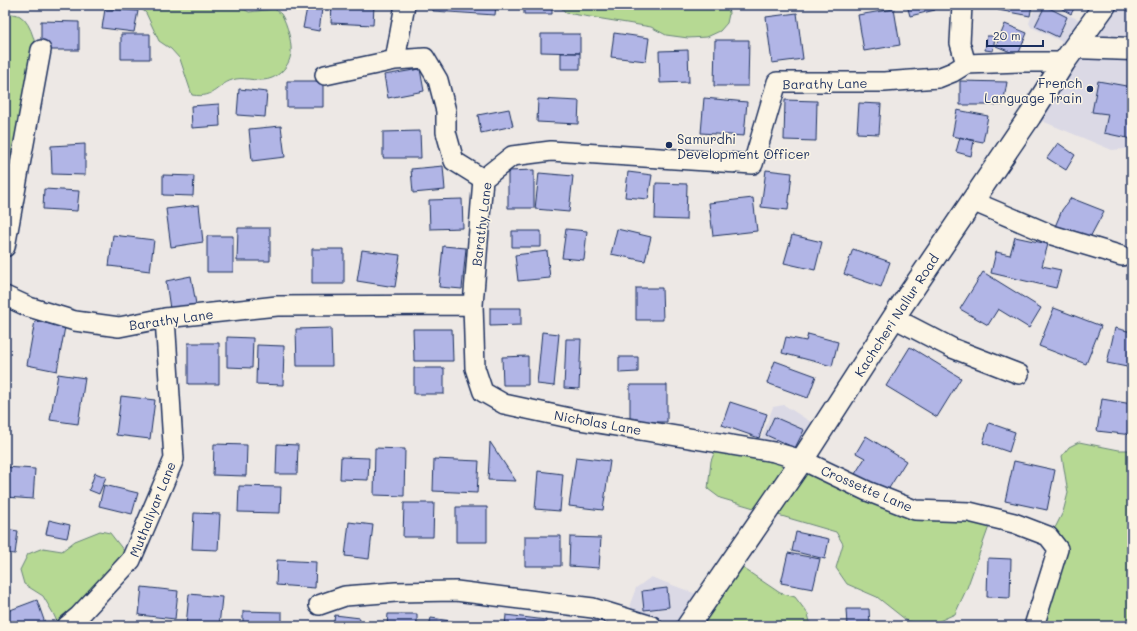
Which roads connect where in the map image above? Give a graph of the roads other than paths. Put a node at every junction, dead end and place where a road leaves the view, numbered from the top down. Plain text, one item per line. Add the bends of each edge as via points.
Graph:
1 (405, 5) edge
2 (962, 5) edge
3 (1105, 5) edge
4 (1132, 49) edge
5 (41, 50) dead end
6 (1070, 55) junction
7 (395, 60) junction
8 (966, 64) junction
9 (325, 75) dead end
10 (483, 178) junction
11 (972, 201) junction
12 (5, 247) edge
13 (1122, 256) dead end
14 (5, 296) edge
15 (472, 305) junction
16 (165, 318) junction
17 (894, 318) junction
18 (1019, 374) dead end
19 (802, 460) junction
20 (319, 605) dead end
21 (67, 626) edge
22 (652, 626) edge
23 (688, 626) edge
24 (1034, 626) edge

1 - 7 street
2 - 8 street via 960,43
3 - 6 street, Kachcheri Nallur Road
4 - 6 street
5 - 12 street
6 - 8 street, Barathy Lane via 1020,62
6 - 11 street, Kachcheri Nallur Road
7 - 9 street
7 - 10 street via 425,58 438,80 446,111 446,132 454,161
8 - 10 street, Barathy Lane via 938,78 884,82 777,82 753,164 552,151 512,156
10 - 15 street, Barathy Lane
11 - 13 street via 1052,235
11 - 17 street, Kachcheri Nallur Road
14 - 16 street, Barathy Lane via 75,321 119,327
15 - 16 street, Barathy Lane via 276,306
15 - 19 street, Nicholas Lane via 475,368 483,392 504,404 579,420 774,452
16 - 21 street, Muthaliyar Lane via 174,459 131,560
17 - 18 street via 952,348
17 - 19 street, Kachcheri Nallur Road
19 - 23 street, Kachcheri Nallur Road
19 - 24 street, Crossette Lane via 867,491 915,510 970,512 1014,523 1048,536 1058,549
20 - 22 street via 345,596 456,591 593,608

